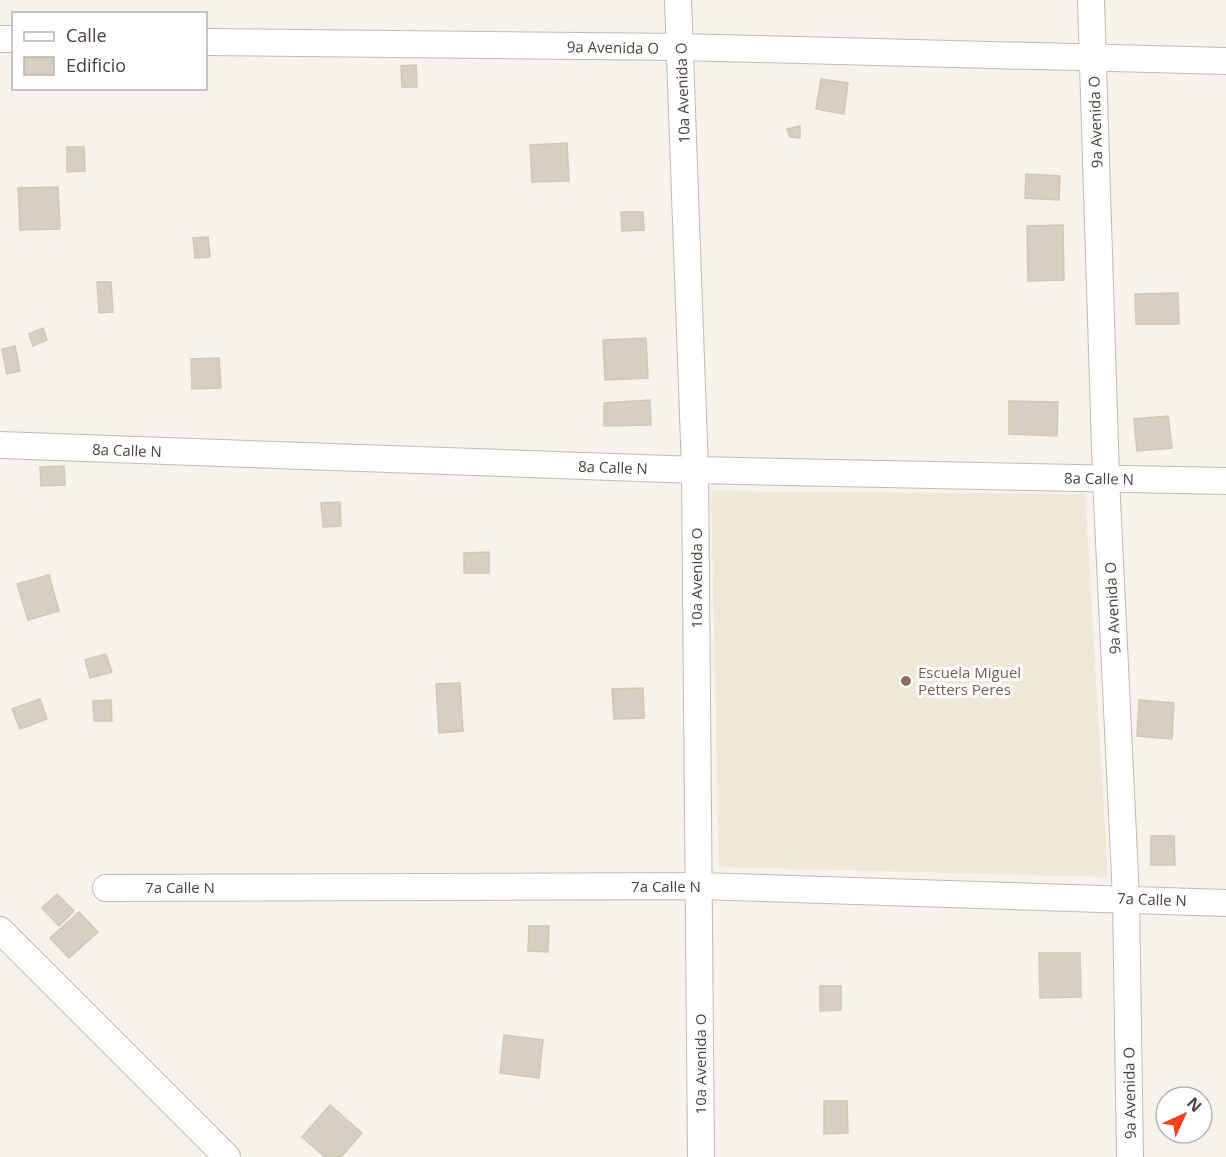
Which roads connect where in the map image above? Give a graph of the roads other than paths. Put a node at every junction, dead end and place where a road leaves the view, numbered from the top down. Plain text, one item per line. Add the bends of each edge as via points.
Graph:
1 (678, 0) edge
2 (1091, 0) edge
3 (207, 42) edge
4 (680, 47) junction
5 (1092, 58) junction
6 (1226, 62) edge
7 (0, 445) edge
8 (695, 470) junction
9 (1106, 478) junction
10 (1226, 481) edge
11 (699, 886) junction
12 (106, 888) dead end
13 (1126, 898) junction
14 (1226, 903) edge
15 (0, 930) edge
16 (226, 1157) edge
17 (701, 1157) edge
18 (1130, 1157) edge

1 - 4 street, 10a Avenida O
2 - 5 street, 9a Avenida O
3 - 4 street, 9a Avenida O
4 - 5 street, 9a Avenida O
4 - 8 street, 10a Avenida O
5 - 6 street, 9a Avenida O
5 - 9 street, 9a Avenida O
7 - 8 street, 8a Calle N
8 - 9 street, 8a Calle N
8 - 11 street, 10a Avenida O
9 - 10 street, 8a Calle N
9 - 13 street, 9a Avenida O
11 - 12 street, 7a Calle N
11 - 13 street, 7a Calle N
11 - 17 street, 10a Avenida O
13 - 14 street, 7a Calle N
13 - 18 street, 9a Avenida O
15 - 16 street

